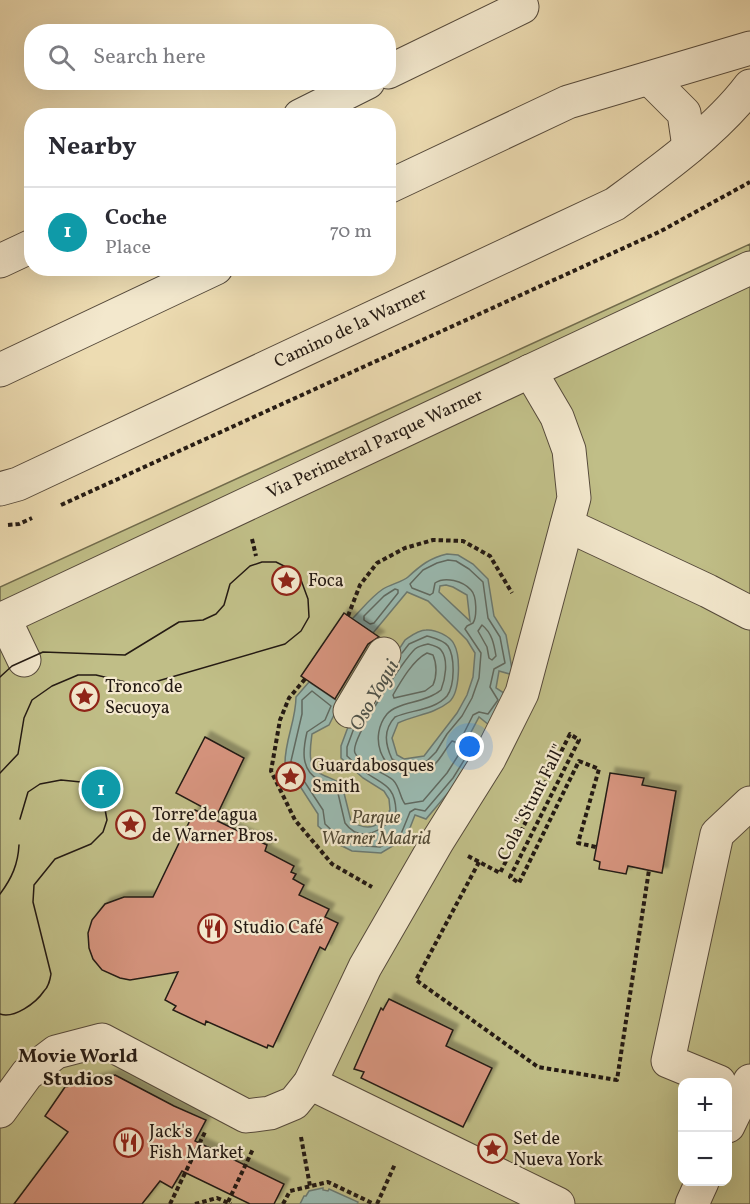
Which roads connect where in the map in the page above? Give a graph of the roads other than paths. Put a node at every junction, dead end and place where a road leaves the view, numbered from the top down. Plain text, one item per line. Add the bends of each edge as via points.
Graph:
1 (524, 2) edge
2 (750, 48) edge
3 (396, 68) edge
4 (650, 79) junction
5 (750, 86) edge
6 (352, 90) edge
7 (316, 108) edge
8 (689, 147) junction
9 (396, 183) edge
10 (24, 250) edge
11 (0, 261) edge
12 (750, 267) edge
13 (199, 276) edge
14 (0, 370) edge
15 (530, 370) junction
16 (0, 489) edge
17 (567, 525) junction
18 (750, 613) edge
19 (2, 619) edge
20 (384, 654) dead end
21 (24, 660) dead end
22 (350, 711) dead end
23 (750, 803) edge
24 (735, 1086) edge
25 (291, 1100) junction
26 (732, 1103) edge
27 (0, 1111) edge
28 (700, 1186) edge
29 (558, 1204) edge
30 (692, 1204) edge

1 - 3 street
2 - 4 street
4 - 8 street via 684,113
4 - 9 street via 568,102
5 - 8 street, Camino de la Warner
6 - 7 street
8 - 16 street, Camino de la Warner via 615,204 18,484
10 - 11 street
12 - 15 street, Via Perimetral Parque Warner
13 - 14 street
15 - 17 street via 557,417 569,450 574,498
15 - 19 street, Via Perimetral Parque Warner
17 - 18 street
17 - 25 street via 522,693 489,759 401,904
19 - 21 street
20 - 22 street
23 - 24 street via 717,834 668,1061
24 - 26 street
25 - 27 street via 246,1116 102,1041 56,1052 27,1074
25 - 29 street via 410,1132
28 - 30 street

